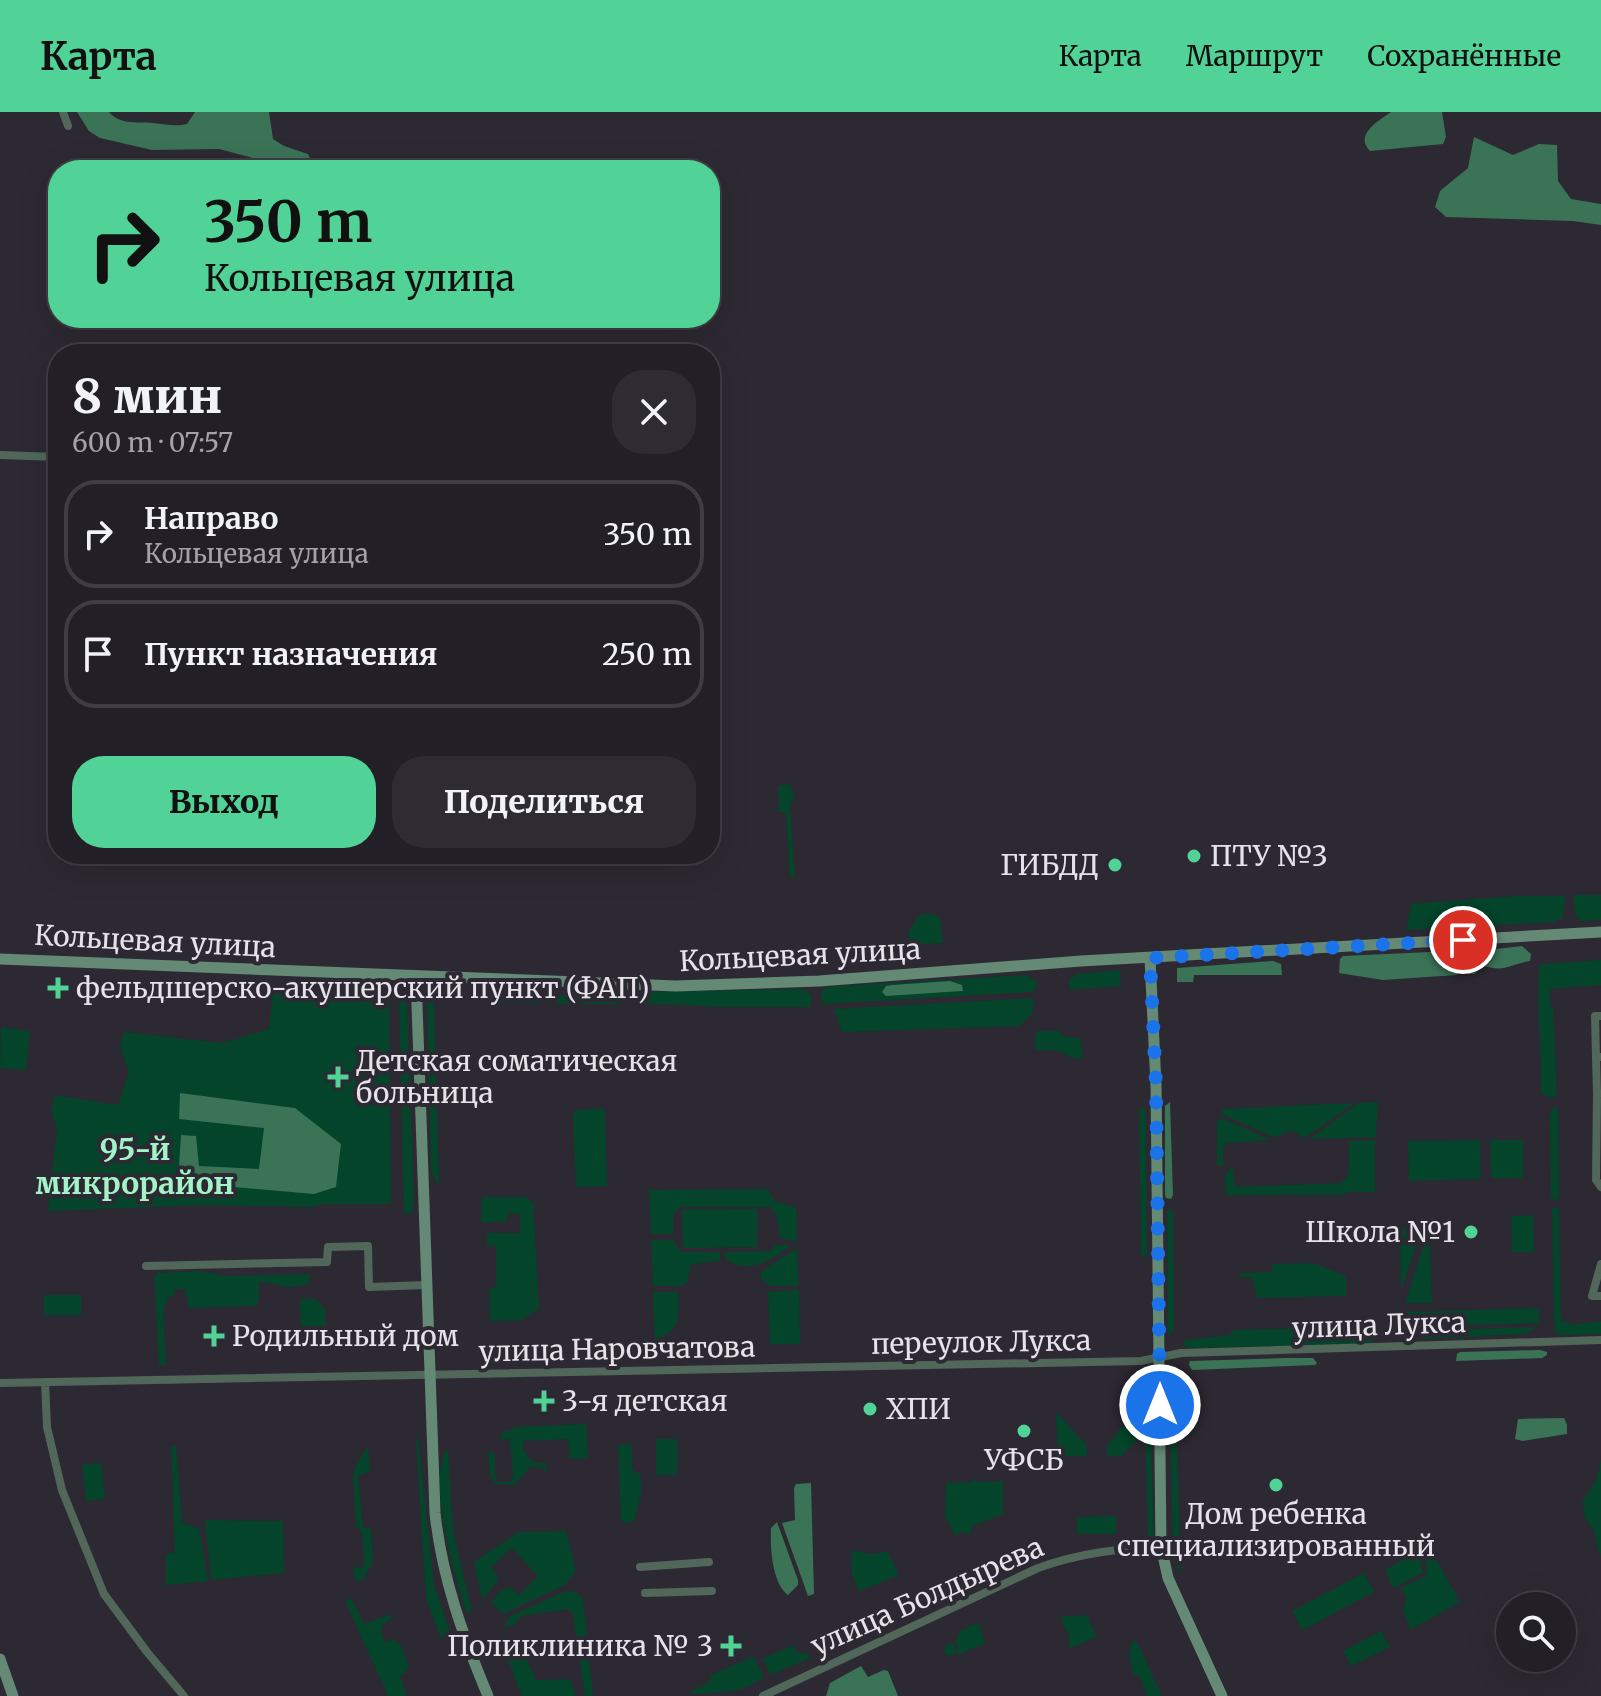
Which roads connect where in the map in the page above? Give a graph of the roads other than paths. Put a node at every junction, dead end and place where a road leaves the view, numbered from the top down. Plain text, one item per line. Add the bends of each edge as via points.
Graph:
1 (63, 112) edge
2 (68, 126) dead end
3 (0, 455) edge
4 (48, 457) edge
5 (1601, 932) edge
6 (1150, 958) junction
7 (0, 959) edge
8 (416, 977) junction
9 (1601, 1016) edge
10 (1599, 1057) edge
11 (1599, 1094) edge
12 (1601, 1187) edge
13 (146, 1266) dead end
14 (1601, 1266) edge
15 (427, 1285) junction
16 (1601, 1296) edge
17 (1601, 1340) edge
18 (1160, 1357) junction
19 (803, 1367) joint
20 (429, 1374) junction
21 (45, 1382) junction
22 (0, 1383) edge
23 (1161, 1546) junction
24 (709, 1562) dead end
25 (640, 1567) dead end
26 (712, 1591) dead end
27 (645, 1593) dead end
28 (0, 1659) edge
29 (13, 1696) edge
30 (184, 1696) edge
31 (488, 1696) edge
32 (763, 1696) edge
33 (1222, 1696) edge

1 - 2 street
3 - 4 street
5 - 6 main road, Кольцевая улица
6 - 8 main road, Кольцевая улица via 676,986
6 - 18 main road
7 - 8 main road, Кольцевая улица
8 - 15 main road
9 - 10 street via 1595,1016
10 - 11 street
11 - 12 street via 1596,1180
13 - 15 street via 327,1262 328,1247 368,1246 369,1287
14 - 16 street via 1592,1296
15 - 20 main road
17 - 18 street, улица Лукса
18 - 19 street, переулок Лукса
18 - 23 main road
19 - 20 street, улица Наровчатова
20 - 21 street, улица Наровчатова
20 - 31 main road via 441,1557 461,1629
21 - 22 street, улица Наровчатова
21 - 30 street via 47,1427 62,1490 104,1594
23 - 32 street, улица Болдырева via 1082,1554 1038,1568
23 - 33 main road via 1168,1578
24 - 25 street
26 - 27 street
28 - 29 main road

